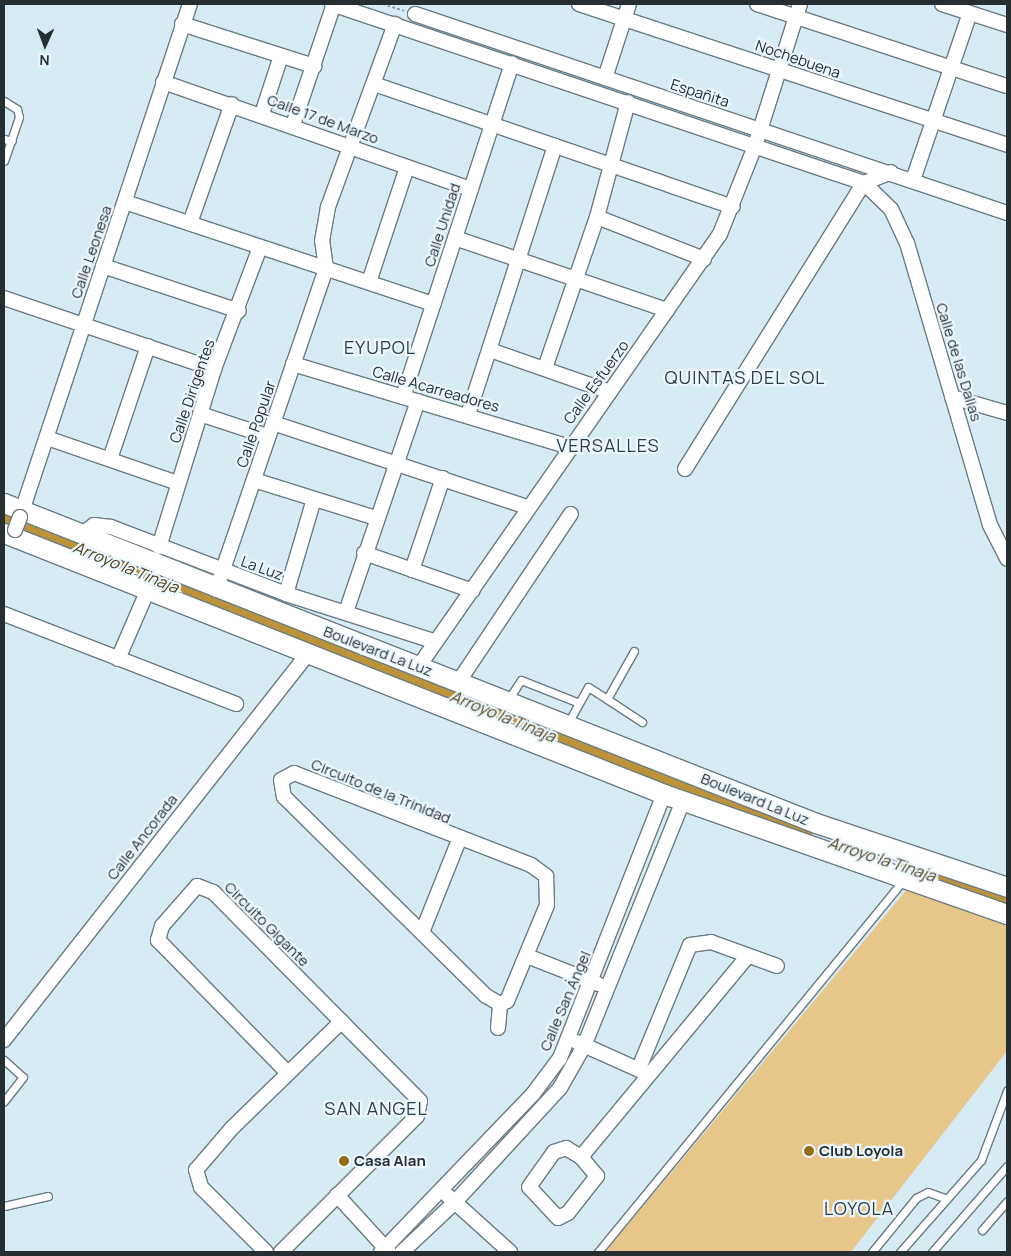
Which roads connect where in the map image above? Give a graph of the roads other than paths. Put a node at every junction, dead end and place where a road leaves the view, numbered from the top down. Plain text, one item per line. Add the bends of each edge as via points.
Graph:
1 (190, 4) edge
2 (333, 4) edge
3 (579, 4) edge
4 (629, 4) edge
5 (757, 4) edge
6 (942, 4) edge
7 (416, 9) edge
8 (798, 10) edge
9 (970, 13) junction
10 (624, 19) junction
11 (182, 24) junction
12 (395, 24) junction
13 (1007, 25) edge
14 (410, 29) junction
15 (281, 56) junction
16 (512, 63) junction
17 (314, 66) junction
18 (952, 68) junction
19 (780, 69) junction
20 (605, 78) junction
21 (163, 82) junction
22 (374, 84) junction
23 (1007, 86) edge
24 (4, 102) edge
25 (628, 102) junction
26 (232, 104) junction
27 (262, 114) junction
28 (933, 122) junction
29 (492, 124) junction
30 (294, 125) junction
31 (760, 129) junction
32 (4, 138) edge
33 (12, 141) junction
34 (1007, 145) edge
35 (351, 146) junction
36 (555, 146) junction
37 (755, 146) junction
38 (4, 161) edge
39 (611, 164) junction
40 (407, 167) junction
41 (891, 172) junction
42 (913, 180) junction
43 (864, 183) junction
44 (471, 189) junction
45 (125, 202) junction
46 (733, 206) junction
47 (1007, 213) edge
48 (597, 218) junction
49 (190, 224) junction
50 (455, 238) junction
51 (260, 247) junction
52 (704, 259) junction
53 (519, 260) junction
54 (104, 266) junction
55 (326, 268) junction
56 (575, 277) junction
57 (369, 282) junction
58 (4, 298) edge
59 (434, 304) junction
60 (239, 310) junction
61 (667, 310) junction
62 (84, 323) junction
63 (148, 346) junction
64 (490, 350) junction
65 (293, 364) junction
66 (545, 368) junction
67 (214, 369) junction
68 (610, 392) junction
69 (403, 396) junction
70 (952, 397) junction
71 (418, 401) junction
72 (1007, 413) edge
73 (200, 414) junction
74 (468, 415) junction
75 (270, 429) junction
76 (47, 438) junction
77 (569, 447) junction
78 (110, 459) junction
79 (396, 464) junction
80 (685, 468) dead end
81 (442, 478) junction
82 (254, 480) junction
83 (178, 483) junction
84 (314, 499) junction
85 (4, 503) edge
86 (527, 506) junction
87 (571, 514) dead end
88 (376, 518) junction
89 (15, 526) edge
90 (81, 535) junction
91 (159, 547) junction
92 (364, 553) junction
93 (1007, 559) edge
94 (412, 570) junction
95 (222, 572) junction
96 (216, 590) junction
97 (473, 591) junction
98 (148, 592) junction
99 (286, 594) junction
100 (346, 612) junction
101 (4, 614) edge
102 (436, 642) junction
103 (634, 651) dead end
104 (307, 655) junction
105 (118, 659) junction
106 (419, 666) junction
107 (459, 681) junction
108 (607, 699) junction
109 (508, 701) junction
110 (579, 703) junction
111 (236, 704) dead end
112 (642, 722) dead end
113 (568, 724) junction
114 (664, 794) junction
115 (683, 801) junction
116 (459, 840) junction
117 (904, 880) junction
118 (1007, 887) edge
119 (1007, 914) edge
120 (423, 930) junction
121 (527, 956) junction
122 (748, 956) junction
123 (777, 966) dead end
124 (591, 981) junction
125 (609, 988) junction
126 (500, 1004) junction
127 (342, 1021) junction
128 (498, 1028) dead end
129 (570, 1039) junction
130 (4, 1040) edge
131 (584, 1046) junction
132 (4, 1060) edge
133 (638, 1068) junction
134 (288, 1072) junction
135 (650, 1076) junction
136 (1007, 1091) edge
137 (4, 1101) edge
138 (581, 1157) junction
139 (1007, 1166) edge
140 (442, 1190) junction
141 (337, 1195) junction
142 (48, 1196) dead end
143 (947, 1199) junction
144 (1007, 1201) edge
145 (454, 1203) junction
146 (4, 1206) edge
147 (982, 1230) dead end
148 (385, 1251) edge
149 (266, 1252) edge
150 (281, 1252) edge
151 (402, 1252) edge
152 (510, 1252) edge
153 (598, 1252) edge
154 (872, 1252) edge
155 (900, 1252) edge
156 (932, 1252) edge

1 - 11 street, Calle Leonesa
2 - 12 street
2 - 17 street
3 - 10 street, Nochebuena
4 - 10 street
5 - 8 street
6 - 9 street
7 - 14 street
7 - 20 street, Españita
8 - 18 street
8 - 19 street, Calle Esfuerzo
9 - 13 street
9 - 18 street
10 - 19 street, Nochebuena
10 - 20 street
11 - 15 street
11 - 21 street, Calle Leonesa
12 - 14 street
12 - 22 street
14 - 16 street
15 - 17 street
15 - 27 street
16 - 25 street
16 - 29 street, Calle Unidad
17 - 30 street
18 - 23 street
18 - 28 street
19 - 28 street, Nochebuena
19 - 31 street, Calle Esfuerzo
20 - 31 street, Españita
21 - 26 street, Calle 17 de Marzo
21 - 45 street, Calle Leonesa
22 - 29 street
22 - 35 street
24 - 33 lane via 17,109 19,117
25 - 37 street
25 - 39 street
26 - 27 street, Calle 17 de Marzo
26 - 49 street
27 - 30 street, Calle 17 de Marzo
28 - 34 street, Nochebuena
28 - 42 street
29 - 36 street
29 - 44 street, Calle Unidad
30 - 35 street, Calle 17 de Marzo
31 - 37 street, Calle Esfuerzo
31 - 41 street, Españita
32 - 33 lane
33 - 38 lane
35 - 40 street, Calle 17 de Marzo
35 - 55 street via 328,207 322,240
36 - 39 street
36 - 53 street
37 - 43 street
37 - 46 street, Calle Esfuerzo
39 - 46 street
39 - 48 street
40 - 44 street, Calle 17 de Marzo
40 - 57 street
41 - 42 street, Españita
41 - 43 street
42 - 47 street, Españita
43 - 70 street, Calle de las Dalias via 891,209 906,243
43 - 80 street
44 - 50 street, Calle Unidad
45 - 49 street
45 - 54 street, Calle Leonesa
46 - 52 street, Calle Esfuerzo
48 - 52 street
48 - 56 street
49 - 51 street
50 - 53 street
50 - 59 street, Calle Unidad
51 - 55 street
51 - 60 street, Calle Dirigentes
52 - 61 street, Calle Esfuerzo
53 - 56 street
53 - 64 street
54 - 60 street
54 - 62 street, Calle Leonesa
55 - 57 street
55 - 65 street, Calle Popular
56 - 61 street
56 - 66 street
57 - 59 street
58 - 62 street
59 - 69 street, Calle Unidad
60 - 67 street, Calle Dirigentes
61 - 68 street, Calle Esfuerzo
62 - 63 street
62 - 76 street, Calle Leonesa
63 - 67 street
63 - 78 street
64 - 66 street
64 - 74 street
65 - 69 street, Calle Acarreadores
65 - 75 street, Calle Popular
66 - 68 street
67 - 73 street, Calle Dirigentes
68 - 77 street, Calle Esfuerzo
69 - 71 street, Calle Acarreadores
70 - 72 street
70 - 93 street, Calle de las Dalias via 990,525
71 - 74 street, Calle Acarreadores
71 - 79 street
73 - 75 street
73 - 83 street, Calle Dirigentes
74 - 77 street, Calle Acarreadores
75 - 79 street
75 - 82 street, Calle Popular
76 - 78 street
76 - 89 street, Calle Leonesa
77 - 86 street, Calle Esfuerzo
78 - 83 street
79 - 81 street
79 - 88 street
81 - 86 street
81 - 94 street
82 - 84 street
82 - 95 street, Calle Popular
83 - 91 street, Calle Dirigentes
84 - 88 street
84 - 99 street
85 - 89 main road, Boulevard La Luz
86 - 97 street, Calle Esfuerzo
87 - 107 street
88 - 92 street
89 - 90 main road, Boulevard La Luz
89 - 98 main road, Boulevard La Luz
90 - 91 street, La Luz via 94,525 104,525
90 - 96 main road, Boulevard La Luz
91 - 95 street, La Luz
92 - 94 street
92 - 100 street
94 - 97 street
95 - 96 street, Calle Popular
95 - 99 street, La Luz
96 - 106 main road, Boulevard La Luz
97 - 102 street, Calle Esfuerzo
98 - 104 main road, Boulevard La Luz
98 - 105 street
99 - 100 street, La Luz
100 - 102 street, La Luz
101 - 105 street
102 - 106 street, Calle Esfuerzo
103 - 108 lane
104 - 114 main road, Boulevard La Luz
104 - 130 street, Calle Ancorada
105 - 111 street
106 - 107 main road, Boulevard La Luz
107 - 109 main road, Boulevard La Luz
108 - 110 lane via 588,687
108 - 112 lane
109 - 110 lane via 521,680
109 - 113 main road, Boulevard La Luz
110 - 113 lane
113 - 118 main road, Boulevard La Luz via 816,823
114 - 115 main road, Boulevard La Luz
114 - 124 street, Calle San Ángel
115 - 117 main road, Boulevard La Luz
115 - 125 street
116 - 120 street
116 - 120 street, Circuito de la Trinidad via 302,775 289,774 281,780 284,797
116 - 121 street, Circuito de la Trinidad via 531,865 546,876 547,904
117 - 119 main road, Boulevard La Luz
117 - 153 lane
120 - 126 street, Circuito de la Trinidad via 486,996
121 - 124 street
121 - 126 street, Circuito de la Trinidad via 511,995
122 - 123 street
122 - 133 street via 712,942 690,945
122 - 135 street
124 - 125 street
124 - 129 street, Calle San Ángel
125 - 131 street
126 - 128 street
127 - 134 street
127 - 134 street, Circuito Gigante via 212,892 204,887 192,889 162,926 158,940 162,948
127 - 141 street, Circuito Gigante via 417,1094 420,1109
129 - 131 street
129 - 140 street, Calle San Ángel via 533,1094
131 - 133 street
131 - 145 street via 545,1107
132 - 137 lane via 23,1078
133 - 135 street
134 - 149 street via 196,1170 201,1187
135 - 138 street
136 - 143 lane via 987,1150
138 - 138 street via 596,1172 596,1180 568,1213 552,1215 529,1192 530,1182 560,1150 571,1150
139 - 156 lane
140 - 145 street
140 - 148 street, Calle San Ángel
141 - 148 street
141 - 150 street, Circuito Gigante
142 - 146 lane
143 - 154 lane via 928,1192 916,1198
143 - 155 lane
144 - 147 lane
145 - 151 street
145 - 152 street

